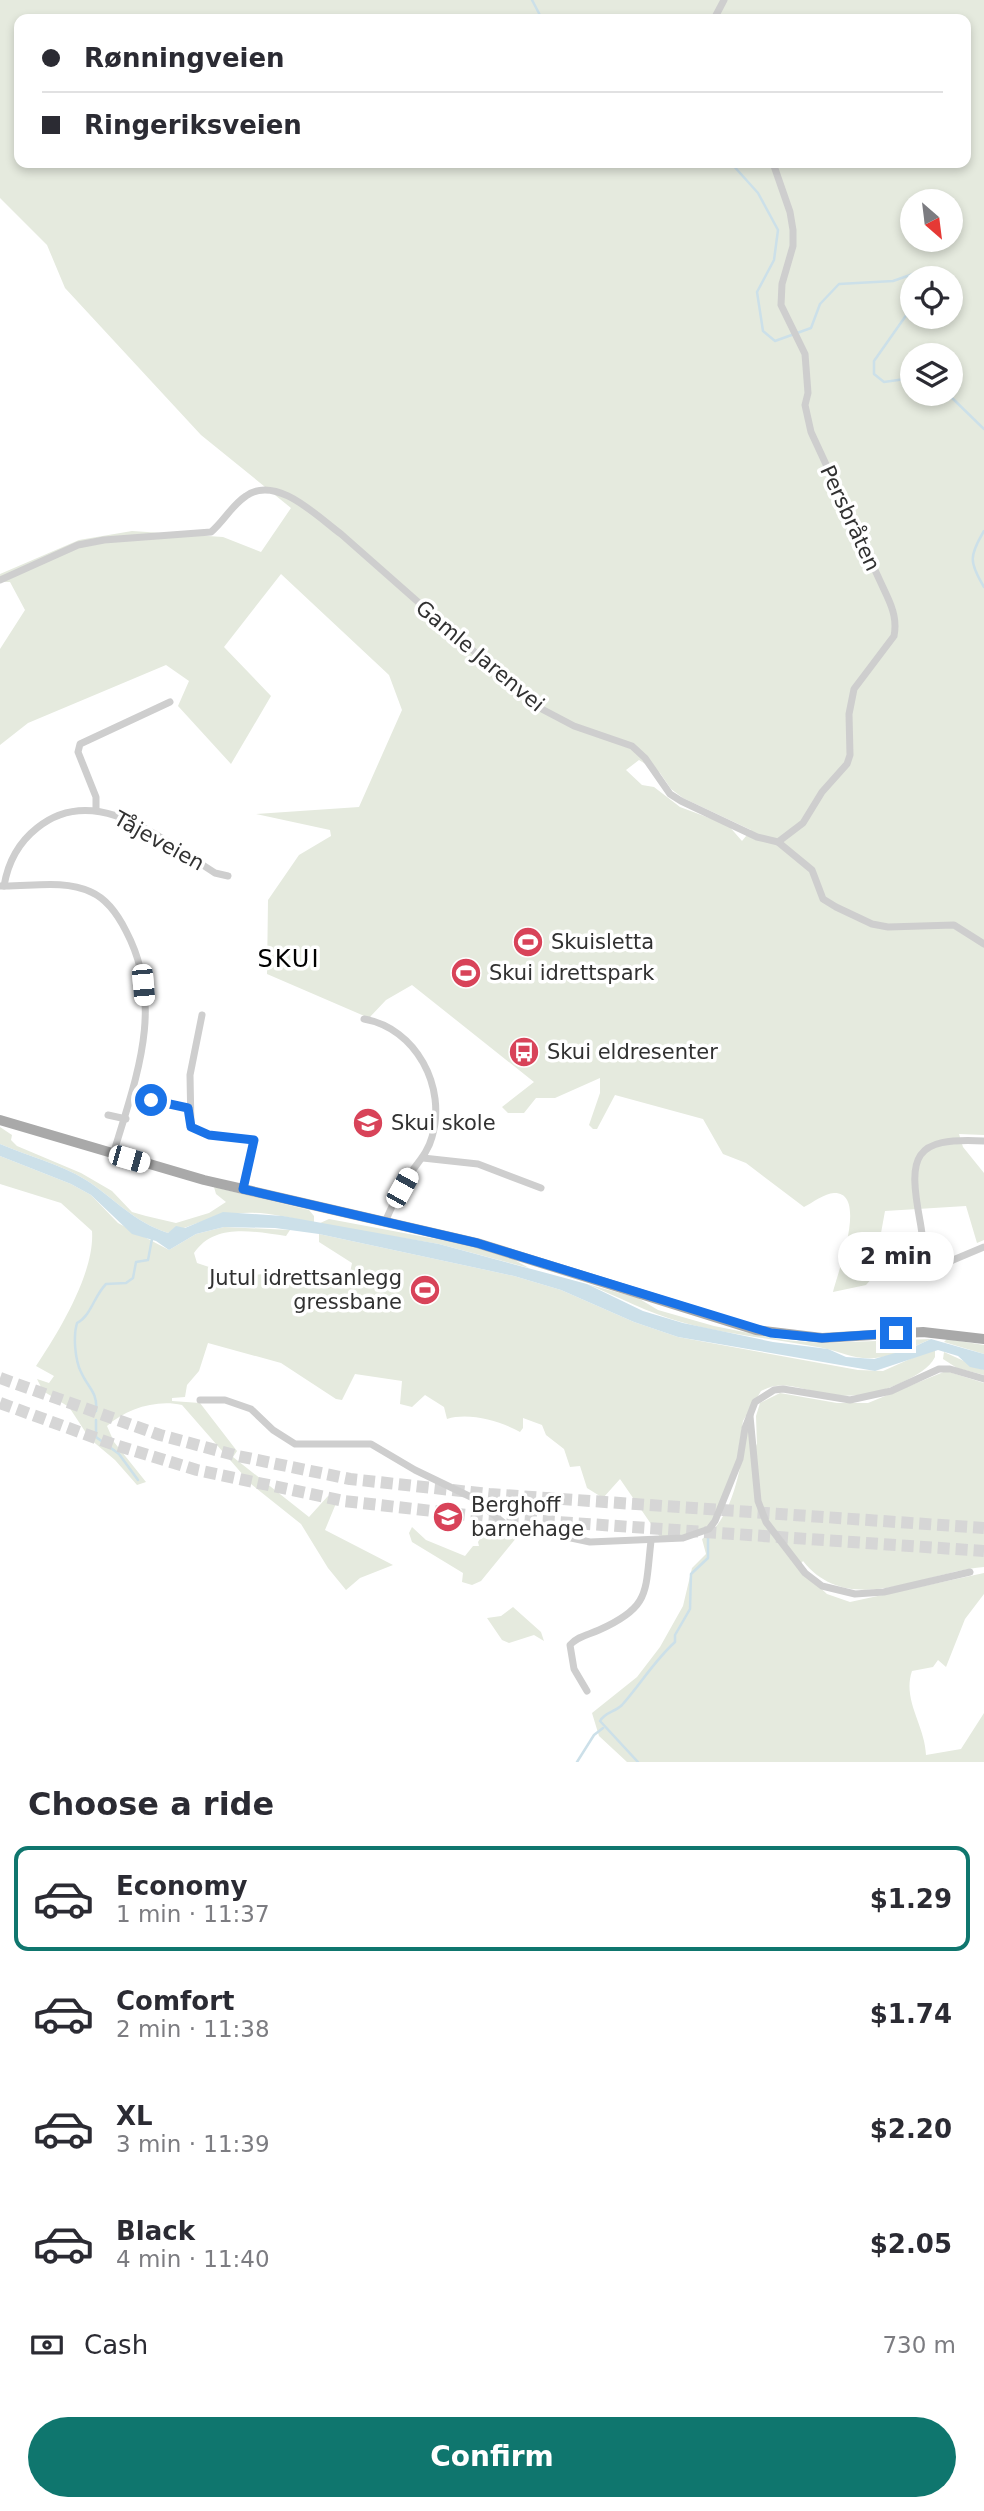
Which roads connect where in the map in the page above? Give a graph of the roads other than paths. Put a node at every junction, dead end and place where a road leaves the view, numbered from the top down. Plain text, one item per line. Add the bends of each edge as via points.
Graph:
1 (775, 168) edge
2 (0, 580) edge
3 (170, 702) dead end
4 (96, 810) junction
5 (778, 842) junction
6 (228, 876) dead end
7 (2, 886) edge
8 (984, 944) edge
9 (202, 1015) dead end
10 (364, 1019) dead end
11 (132, 1096) junction
12 (188, 1108) junction
13 (108, 1115) dead end
14 (126, 1119) junction
15 (0, 1120) edge
16 (984, 1141) edge
17 (113, 1155) junction
18 (424, 1158) junction
19 (541, 1188) dead end
20 (243, 1189) junction
21 (386, 1222) junction
22 (984, 1247) edge
23 (984, 1339) edge
24 (984, 1379) edge
25 (200, 1400) dead end
26 (750, 1415) junction
27 (651, 1541) junction
28 (970, 1572) dead end
29 (587, 1691) dead end

1 - 5 street, Persbråten via 793,230 781,304 805,355 805,405 811,432 887,596 895,628 894,636 853,690 847,764 803,823
2 - 5 street, Gamle Jarenvei via 91,542 211,531 246,495 273,491 341,534 536,706 574,726 632,746 670,794 757,837
3 - 4 street via 80,744 78,752 96,797
4 - 6 street, Tåjeveien via 134,822 215,873
4 - 7 street, Tåjeveien via 65,814 35,829 14,854
5 - 8 street, Gamle Jarenvei via 812,870 824,899 836,907 888,927 954,925
7 - 11 street via 74,886 93,892 121,921 139,965 144,1000 143,1046
9 - 12 street
10 - 18 street via 402,1037 419,1054 430,1076 435,1118
11 - 12 street
11 - 14 street
12 - 20 street via 191,1127 209,1135 254,1140
13 - 14 street
14 - 17 street
15 - 17 main road
16 - 22 street via 951,1141 925,1149 917,1157 913,1183 926,1255 934,1268
17 - 20 main road
18 - 19 street via 478,1164
18 - 21 street via 409,1174
20 - 21 main road
21 - 23 main road via 477,1243 771,1333 834,1338 923,1332
24 - 26 street via 939,1369 891,1391 850,1400 774,1390 755,1402
25 - 27 street via 225,1400 251,1409 295,1444 380,1447 415,1470 474,1498 505,1524 590,1542
26 - 27 street via 740,1459 716,1521 697,1535
26 - 28 street via 758,1501 766,1522 805,1573 822,1586 855,1594 884,1592
27 - 29 street via 645,1587 635,1610 578,1637 570,1646 574,1669

